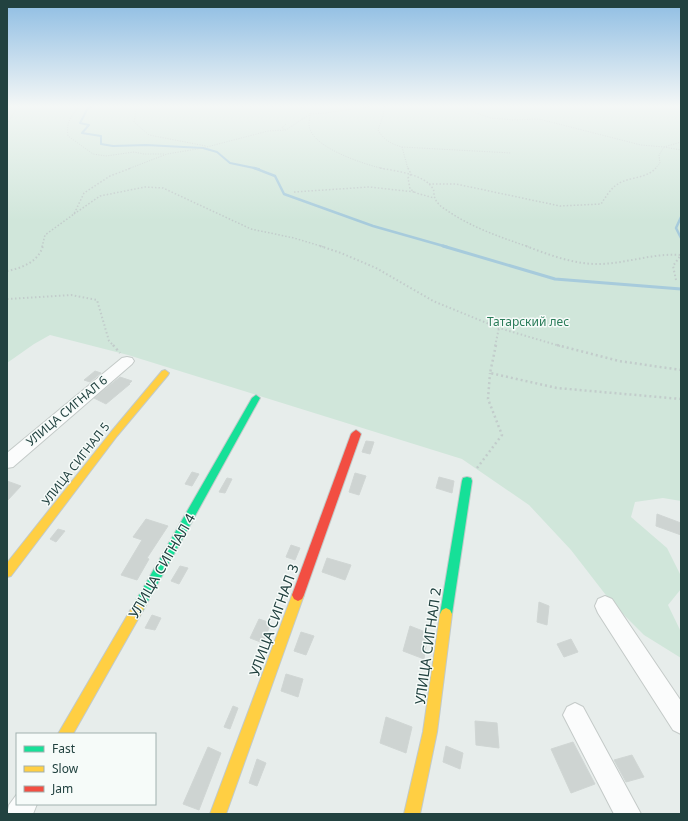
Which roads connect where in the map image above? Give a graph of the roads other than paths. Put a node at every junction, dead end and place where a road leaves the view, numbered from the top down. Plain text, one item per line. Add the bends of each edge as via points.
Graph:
1 (127, 361) road end
2 (165, 373) dead end
3 (256, 398) dead end
4 (356, 434) dead end
5 (7, 462) edge
6 (467, 481) road end
7 (7, 572) edge
8 (605, 606) dead end
9 (575, 715) dead end
10 (681, 722) edge
11 (66, 733) edge
12 (23, 805) edge
13 (18, 814) edge
14 (218, 814) edge
15 (412, 814) edge
16 (628, 814) edge

1 - 5 street, УЛИЦА СИГНАЛ 6
2 - 7 street, УЛИЦА СИГНАЛ 5 via 114,434
3 - 11 street, УЛИЦА СИГНАЛ 4
4 - 14 street, УЛИЦА СИГНАЛ 3
6 - 15 street, УЛИЦА СИГНАЛ 2 via 430,732
8 - 10 street
9 - 16 street
12 - 13 street

